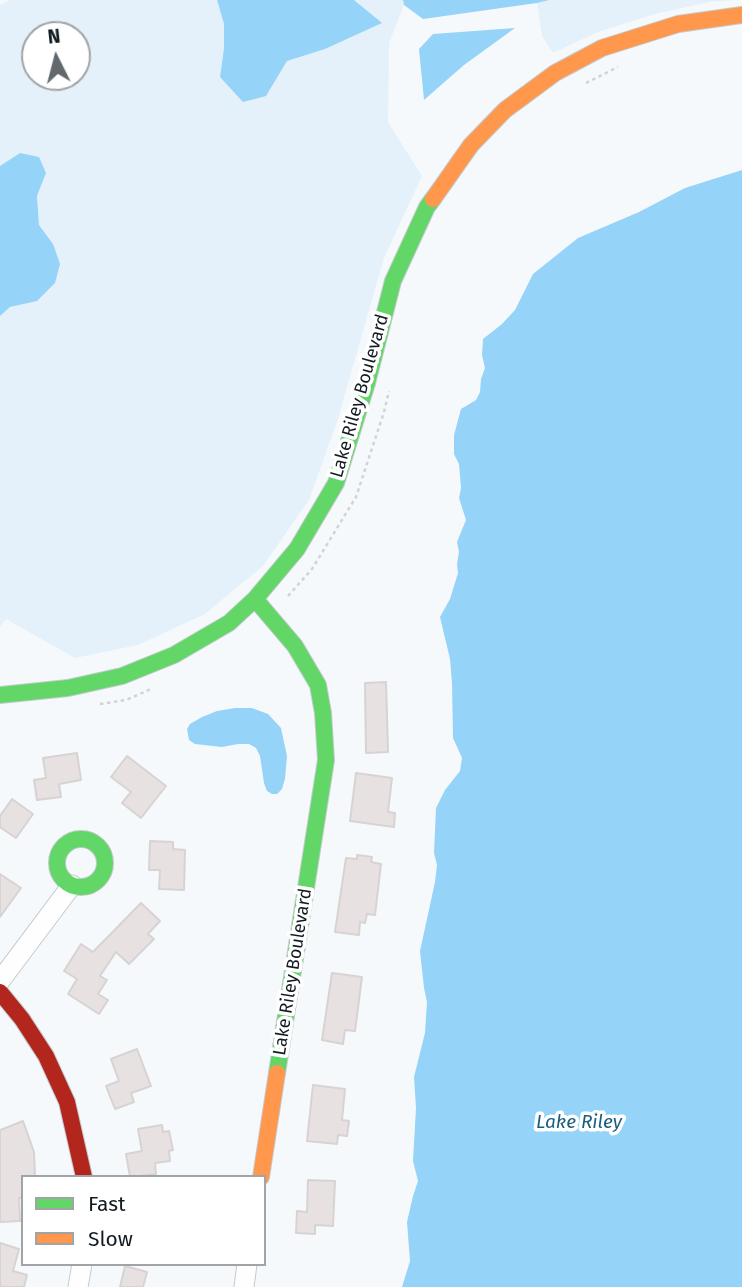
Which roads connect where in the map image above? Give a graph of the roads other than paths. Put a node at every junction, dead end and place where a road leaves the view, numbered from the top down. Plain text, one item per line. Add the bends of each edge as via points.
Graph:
1 (742, 15) edge
2 (255, 599) junction
3 (0, 695) edge
4 (72, 885) dead end
5 (0, 981) edge
6 (0, 992) edge
7 (84, 1175) edge
8 (261, 1175) edge
9 (82, 1266) edge
10 (247, 1266) edge
11 (78, 1287) edge
12 (244, 1287) edge

1 - 2 street, Lake Riley Boulevard via 678,24 602,48 555,73 505,110 471,145 426,206 393,281 335,484 297,549
2 - 3 street via 229,623 122,676 68,688
2 - 8 street, Lake Riley Boulevard via 295,646 318,685 326,760
4 - 5 street
6 - 7 street via 46,1056 66,1102
9 - 11 street
10 - 12 street

